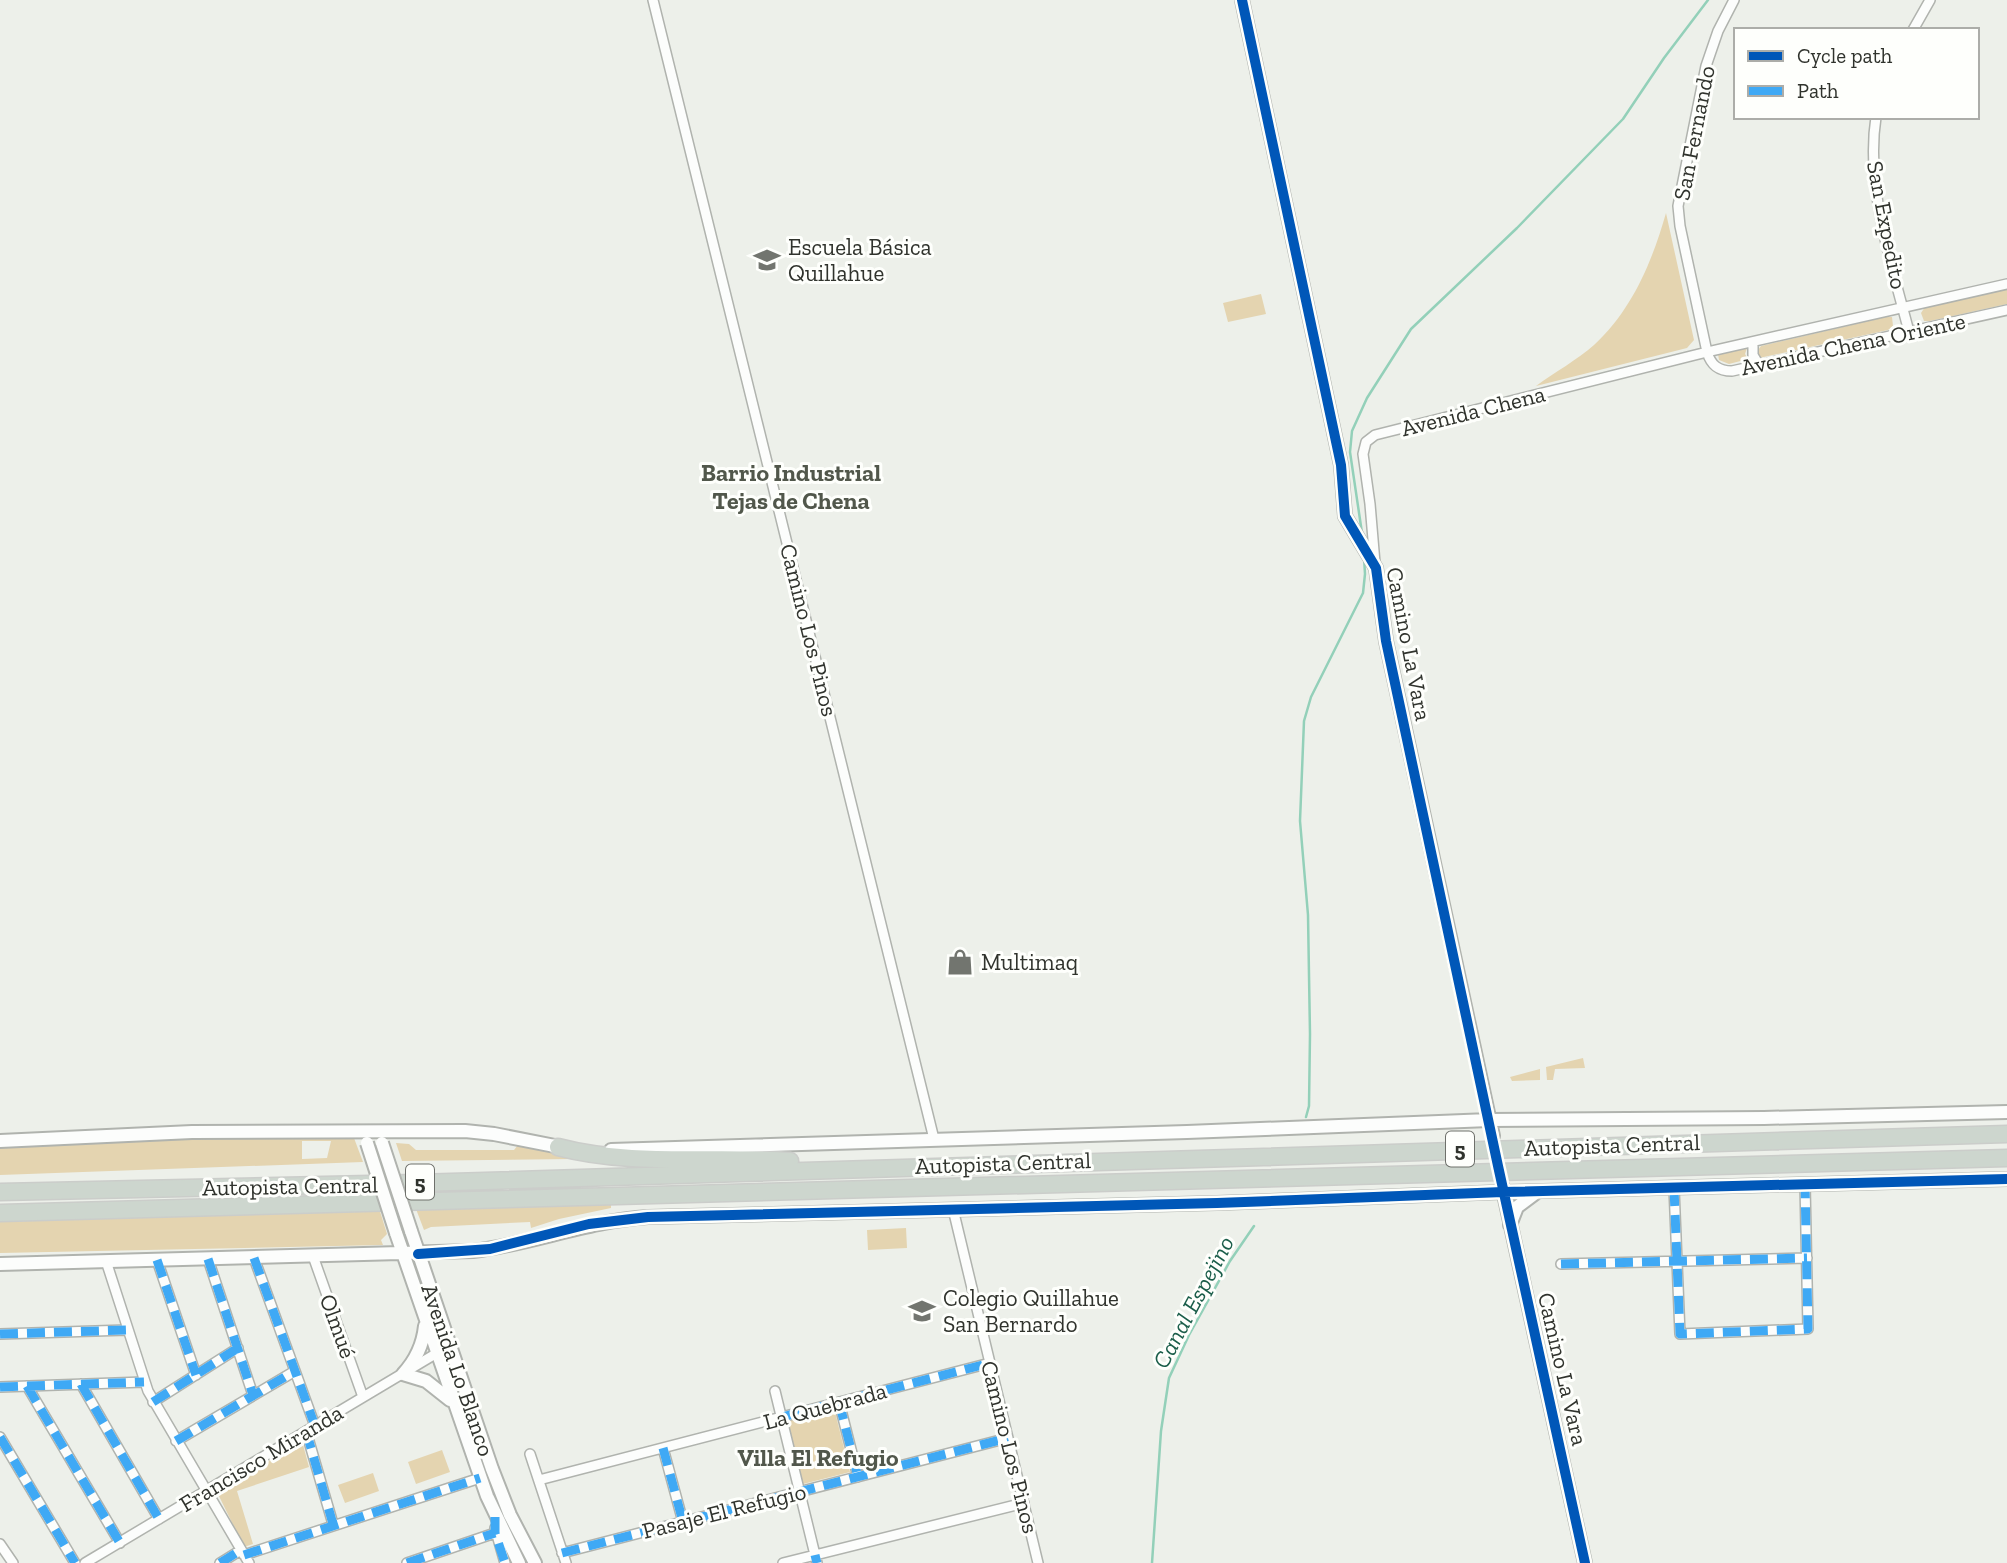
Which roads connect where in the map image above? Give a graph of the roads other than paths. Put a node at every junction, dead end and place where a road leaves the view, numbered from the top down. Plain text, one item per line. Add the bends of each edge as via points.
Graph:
1 (653, 0) edge
2 (1242, 0) edge
3 (1734, 0) edge
4 (1930, 0) edge
5 (1914, 28) edge
6 (1876, 119) edge
7 (2007, 284) edge
8 (1902, 307) junction
9 (2007, 310) edge
10 (1909, 332) junction
11 (1753, 342) junction
12 (1707, 352) junction
13 (1759, 365) junction
14 (1373, 563) junction
15 (2007, 1112) edge
16 (1489, 1120) junction
17 (2007, 1134) edge
18 (1493, 1136) dead end
19 (365, 1138) junction
20 (380, 1138) junction
21 (934, 1139) junction
22 (0, 1141) edge
23 (558, 1147) junction
24 (2007, 1158) edge
25 (841, 1168) junction
26 (2007, 1179) edge
27 (1805, 1184) junction
28 (1502, 1188) junction
29 (1674, 1188) junction
30 (1539, 1191) junction
31 (0, 1192) edge
32 (953, 1209) junction
33 (0, 1213) edge
34 (1510, 1225) junction
35 (403, 1254) junction
36 (418, 1254) junction
37 (313, 1256) junction
38 (254, 1258) junction
39 (1807, 1258) junction
40 (208, 1259) junction
41 (157, 1260) junction
42 (1677, 1260) junction
43 (106, 1261) junction
44 (0, 1264) edge
45 (1560, 1264) dead end
46 (425, 1319) junction
47 (127, 1330) junction
48 (0, 1334) edge
49 (447, 1337) junction
50 (238, 1348) junction
51 (437, 1353) junction
52 (990, 1363) junction
53 (295, 1371) junction
54 (403, 1374) junction
55 (196, 1375) junction
56 (144, 1382) junction
57 (81, 1384) junction
58 (27, 1386) junction
59 (0, 1387) edge
60 (775, 1391) dead end
61 (253, 1395) junction
62 (363, 1397) junction
63 (153, 1402) junction
64 (839, 1402) junction
65 (455, 1406) junction
66 (782, 1417) junction
67 (316, 1426) junction
68 (306, 1432) junction
69 (0, 1437) edge
70 (1008, 1438) junction
71 (176, 1441) junction
72 (663, 1448) junction
73 (530, 1454) dead end
74 (858, 1477) junction
75 (480, 1478) junction
76 (539, 1480) junction
77 (206, 1491) junction
78 (800, 1492) junction
79 (1024, 1503) junction
80 (495, 1517) junction
81 (159, 1519) junction
82 (683, 1522) junction
83 (333, 1524) junction
84 (495, 1533) junction
85 (120, 1543) junction
86 (0, 1544) edge
87 (245, 1556) edge
88 (564, 1558) edge
89 (816, 1559) edge
90 (13, 1563) edge
91 (75, 1563) edge
92 (86, 1563) edge
93 (220, 1563) edge
94 (407, 1563) edge
95 (505, 1563) edge
96 (519, 1563) edge
97 (535, 1563) edge
98 (783, 1563) edge
99 (1038, 1563) edge
100 (1585, 1563) edge

1 - 21 street, Camino Los Pinos
2 - 14 street, Camino La Vara via 1341,465 1345,516
3 - 12 street, San Fernando via 1706,66 1678,206
4 - 5 street
6 - 8 street, San Expedito via 1874,180
7 - 8 street
8 - 10 street, San Expedito
8 - 11 street
9 - 10 street, Avenida Chena Oriente
10 - 13 street, Avenida Chena Oriente
11 - 12 street
11 - 13 street
12 - 13 street, Avenida Chena Oriente via 1712,364 1724,371
12 - 14 street, Avenida Chena via 1370,438 1363,454
14 - 16 street, Camino La Vara
15 - 16 street
16 - 18 street, Camino La Vara
16 - 21 street
17 - 25 highway, Autopista Central / 5
19 - 20 street
19 - 22 street via 192,1132
19 - 35 street, Avenida Lo Blanco, bridge
20 - 23 street via 465,1131
20 - 36 street, Avenida Lo Blanco, bridge
21 - 23 street via 684,1149
23 - 25 highway via 627,1160 767,1160
24 - 33 highway, Autopista Central / 5
25 - 31 highway, Autopista Central / 5
26 - 27 street
27 - 29 street
27 - 39 street
28 - 30 street
28 - 32 street via 1217,1203
28 - 34 street, Camino La Vara
29 - 30 street
29 - 42 street
30 - 34 street via 1517,1207
32 - 36 street via 627,1219 490,1249
32 - 52 street, Camino Los Pinos
34 - 100 street, Camino La Vara
35 - 36 street
35 - 37 street
35 - 46 street, Avenida Lo Blanco
36 - 49 street, Avenida Lo Blanco
37 - 38 street
37 - 62 street, Olmué
38 - 40 street
38 - 53 street
39 - 42 street
39 - 42 street via 1808,1329 1680,1334
40 - 41 street
40 - 50 street
41 - 43 street
41 - 55 street
42 - 45 street
43 - 44 street
43 - 47 street
46 - 51 street, Avenida Lo Blanco
46 - 54 street via 421,1348
47 - 48 street
47 - 56 street
49 - 51 street
49 - 97 street, Avenida Lo Blanco via 502,1497
50 - 55 street
50 - 61 street
51 - 54 street, Francisco Miranda
51 - 65 street, Avenida Lo Blanco
52 - 64 street, La Quebrada
52 - 70 street, Camino Los Pinos
53 - 61 street
53 - 67 street
54 - 62 street, Francisco Miranda
54 - 65 street via 426,1381
55 - 63 street
56 - 57 street
56 - 63 street
57 - 58 street
57 - 81 street
58 - 59 street
58 - 85 street
60 - 66 street
61 - 71 street
62 - 67 street, Francisco Miranda
63 - 71 street
64 - 66 street, La Quebrada
64 - 74 street
65 - 75 street, Avenida Lo Blanco
66 - 72 street, La Quebrada
66 - 78 street
67 - 68 street, Francisco Miranda
68 - 77 street, Francisco Miranda
68 - 83 street
69 - 91 street
70 - 74 street, Pasaje El Refugio
70 - 79 street, Camino Los Pinos
71 - 77 street
72 - 76 street, La Quebrada
72 - 82 street
73 - 76 street, Avenida Lo Blanco
74 - 78 street, Pasaje El Refugio
75 - 80 street, Avenida Lo Blanco
75 - 83 street
76 - 88 street, Avenida Lo Blanco
77 - 81 street, Francisco Miranda
77 - 87 street
78 - 82 street, Pasaje El Refugio
78 - 89 street
79 - 89 street
79 - 99 street, Camino Los Pinos
80 - 84 street, Avenida Lo Blanco
80 - 96 street, Avenida Lo Blanco
81 - 85 street, Francisco Miranda
82 - 88 street, Pasaje El Refugio
83 - 87 street
84 - 94 street
84 - 95 street, Avenida Lo Blanco
85 - 92 street, Francisco Miranda
86 - 90 street
87 - 93 street
89 - 98 street

